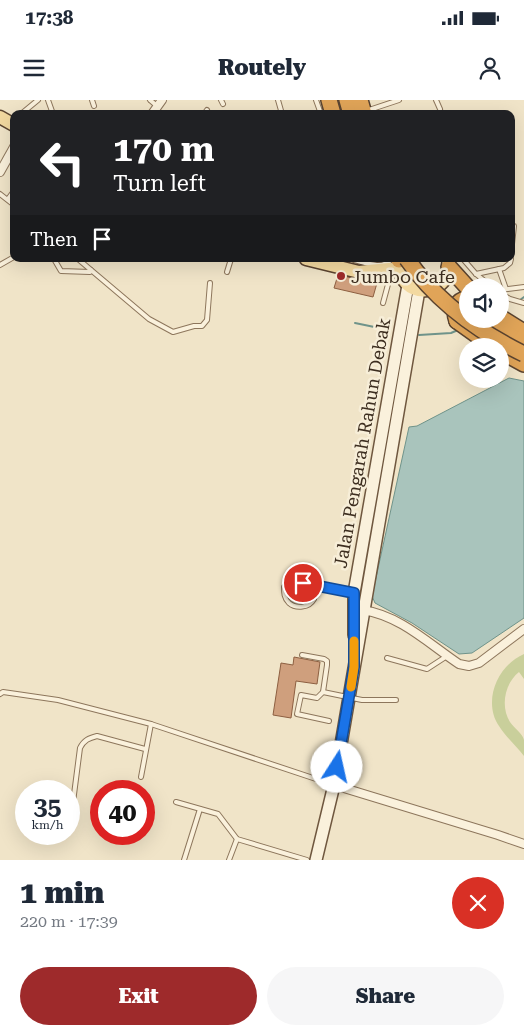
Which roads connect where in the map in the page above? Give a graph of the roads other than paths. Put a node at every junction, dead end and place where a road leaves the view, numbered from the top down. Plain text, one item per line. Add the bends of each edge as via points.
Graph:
1 (38, 100) edge
2 (92, 100) edge
3 (150, 100) edge
4 (347, 100) edge
5 (399, 100) edge
6 (436, 100) edge
7 (160, 103) edge
8 (94, 106) dead end
9 (440, 109) dead end
10 (26, 110) edge
11 (360, 110) edge
12 (10, 155) edge
13 (0, 172) edge
14 (0, 194) edge
15 (10, 197) edge
16 (8, 200) joint
17 (56, 262) edge
18 (82, 262) edge
19 (230, 262) edge
20 (421, 262) edge
21 (466, 262) edge
22 (510, 262) edge
23 (353, 263) edge
24 (449, 263) edge
25 (499, 269) junction
26 (91, 270) junction
27 (404, 271) edge
28 (227, 272) dead end
29 (476, 274) junction
30 (460, 278) edge
31 (481, 278) edge
32 (502, 278) edge
33 (210, 283) dead end
34 (524, 288) edge
35 (509, 289) edge
36 (509, 298) edge
37 (459, 300) edge
38 (383, 302) dead end
39 (459, 302) edge
40 (524, 302) edge
41 (457, 321) junction
42 (509, 323) edge
43 (497, 328) edge
44 (524, 332) edge
45 (481, 338) edge
46 (524, 344) edge
47 (524, 354) edge
48 (509, 356) edge
49 (524, 364) edge
50 (316, 586) junction
51 (354, 593) junction
52 (363, 610) junction
53 (524, 629) edge
54 (302, 656) dead end
55 (447, 656) junction
56 (387, 658) dead end
57 (354, 667) junction
58 (323, 692) junction
59 (0, 694) edge
60 (349, 696) junction
61 (396, 700) dead end
62 (329, 721) dead end
63 (151, 724) junction
64 (145, 749) junction
65 (140, 777) dead end
66 (76, 780) edge
67 (334, 785) junction
68 (176, 802) dead end
69 (200, 809) junction
70 (237, 839) junction
71 (524, 844) edge
72 (290, 858) edge
73 (184, 860) edge
74 (229, 860) edge
75 (307, 860) edge
76 (316, 860) edge

1 - 10 lane
2 - 8 lane
3 - 7 lane
4 - 11 highway
5 - 11 lane
6 - 9 lane
12 - 13 street
14 - 16 lane
15 - 16 lane
17 - 26 lane via 61,271 86,273
18 - 26 lane
19 - 28 lane
20 - 37 highway
21 - 29 lane
22 - 25 lane
23 - 27 lane via 388,263
23 - 27 main road via 368,272
24 - 27 main road via 444,281 438,287
24 - 30 highway
25 - 29 lane
25 - 32 lane
26 - 33 lane via 149,319 173,332 202,326 207,320
27 - 38 lane
27 - 41 highway
27 - 47 highway, bridge via 424,280 464,318
27 - 51 street, Jalan Pengarah Rahun Debak
27 - 52 street, Jalan Pengarah Rahun Debak via 417,310
29 - 31 lane
34 - 35 lane
36 - 40 lane
39 - 41 highway via 454,312
41 - 45 highway
42 - 44 highway
43 - 46 highway
48 - 49 highway
50 - 50 lane via 290,580 284,587 285,596 289,603 299,607 307,605 313,600
50 - 51 lane
51 - 57 street, Jalan Pengarah Rahun Debak
52 - 55 street via 399,622
52 - 57 street, Jalan Pengarah Rahun Debak
53 - 55 street via 479,663 470,666 459,664
54 - 58 lane via 327,661
55 - 56 lane via 427,669
57 - 60 street, Jalan Pengarah Rahun Debak
58 - 60 lane
58 - 62 lane via 317,698 301,695 297,712 299,716
59 - 63 lane via 58,700
60 - 61 lane via 362,700
60 - 67 street, Jalan Pengarah Rahun Debak
63 - 64 lane
63 - 67 lane
64 - 65 lane
64 - 66 lane via 97,736 90,738 80,748
67 - 71 street
67 - 76 street, Jalan Pengarah Rahun Debak
68 - 69 lane
69 - 70 lane via 218,814
69 - 73 lane
70 - 72 lane
70 - 74 lane
72 - 75 lane

